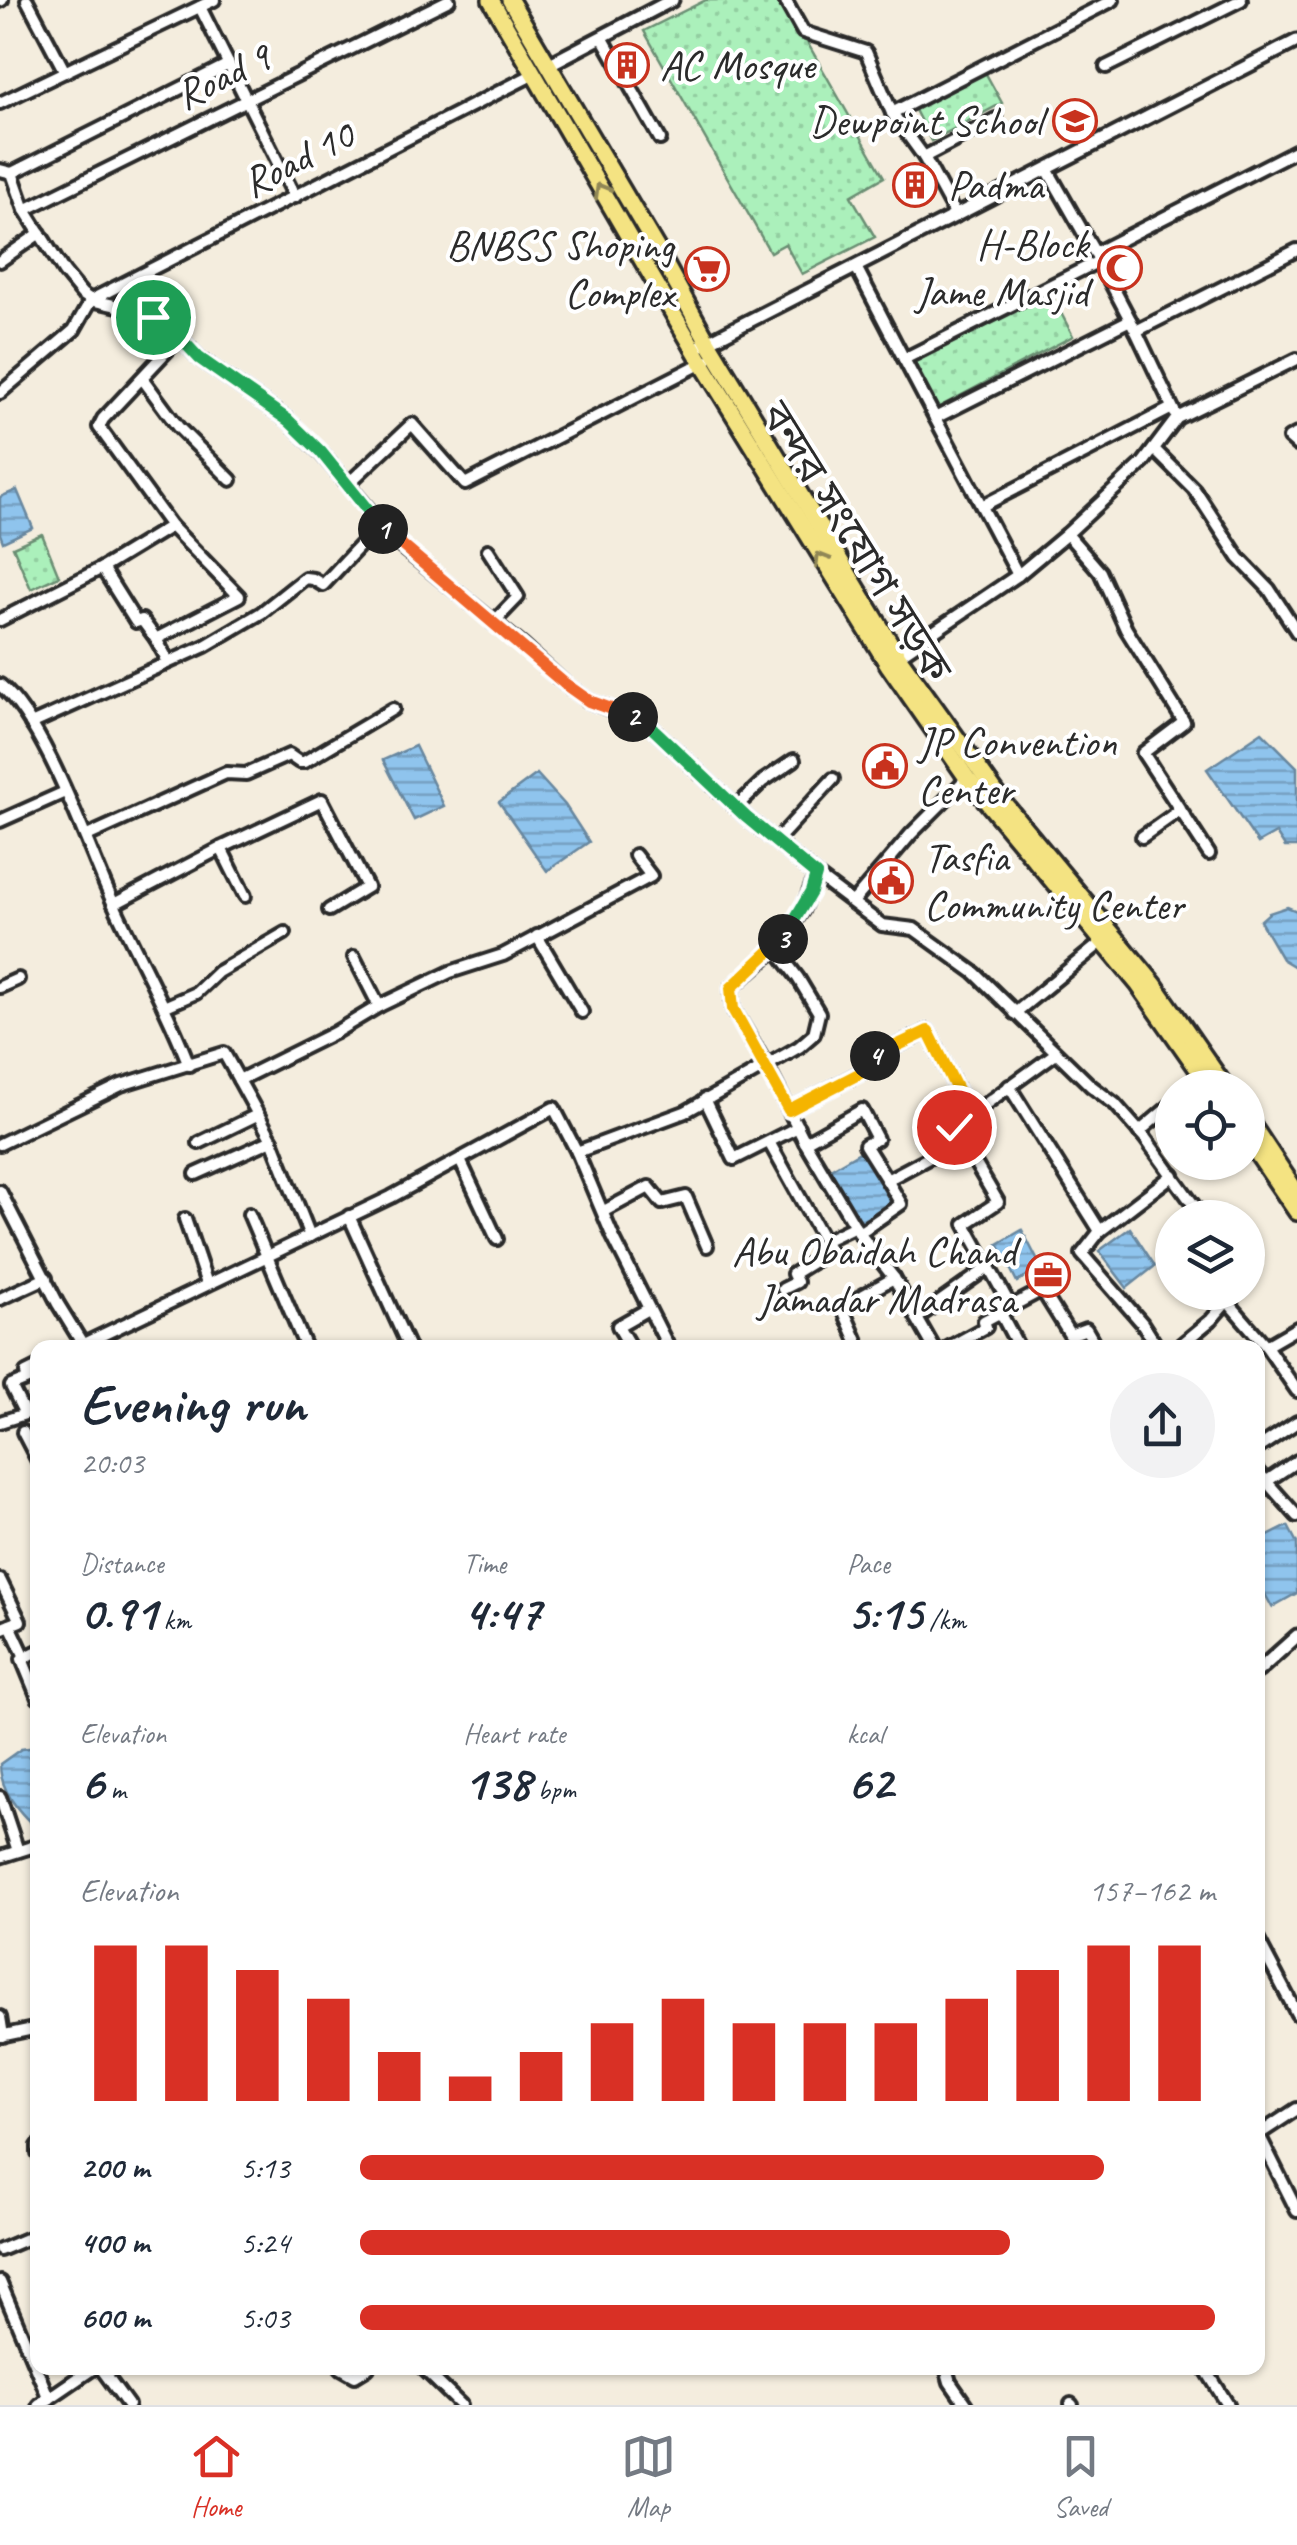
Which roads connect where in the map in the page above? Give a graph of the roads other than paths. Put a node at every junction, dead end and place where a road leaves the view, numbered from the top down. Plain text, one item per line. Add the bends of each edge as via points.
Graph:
1 (27, 0) edge
2 (214, 0) edge
3 (449, 0) edge
4 (491, 0) edge
5 (510, 0) edge
6 (672, 0) edge
7 (785, 0) edge
8 (1113, 0) edge
9 (1207, 0) edge
10 (1240, 0) edge
11 (200, 7) junction
12 (1214, 13) junction
13 (602, 36) junction
14 (1297, 41) edge
15 (229, 64) junction
16 (1106, 68) dead end
17 (541, 70) junction
18 (64, 72) junction
19 (247, 100) junction
20 (0, 102) edge
21 (892, 113) junction
22 (996, 119) dead end
23 (660, 139) dead end
24 (1297, 150) edge
25 (924, 156) junction
26 (1047, 169) junction
27 (6, 172) edge
28 (294, 197) junction
29 (26, 210) junction
30 (956, 216) junction
31 (40, 234) junction
32 (1297, 250) edge
33 (1097, 257) junction
34 (0, 261) edge
35 (856, 267) junction
36 (91, 300) junction
37 (1130, 320) junction
38 (1136, 331) junction
39 (179, 338) junction
40 (705, 352) junction
41 (1297, 358) edge
42 (904, 359) junction
43 (142, 378) junction
44 (0, 393) edge
45 (1175, 413) junction
46 (935, 418) junction
47 (1154, 449) junction
48 (230, 480) dead end
49 (348, 484) junction
50 (982, 506) junction
51 (380, 525) junction
52 (171, 526) junction
53 (1067, 534) junction
54 (488, 550) dead end
55 (102, 568) junction
56 (1018, 575) junction
57 (0, 620) edge
58 (493, 624) junction
59 (1297, 632) edge
60 (156, 640) junction
61 (898, 656) junction
62 (168, 661) junction
63 (0, 686) edge
64 (393, 709) dead end
65 (30, 724) junction
66 (794, 760) dead end
67 (833, 778) dead end
68 (968, 778) junction
69 (65, 792) junction
70 (736, 806) junction
71 (1180, 810) junction
72 (0, 821) edge
73 (87, 836) junction
74 (1142, 837) dead end
75 (776, 841) junction
76 (221, 848) junction
77 (1209, 854) dead end
78 (635, 855) dead end
79 (816, 875) junction
80 (245, 896) dead end
81 (854, 902) junction
82 (114, 904) junction
83 (328, 910) dead end
84 (285, 933) dead end
85 (537, 936) junction
86 (1103, 941) junction
87 (776, 949) junction
88 (354, 957) dead end
89 (18, 980) dead end
90 (0, 987) edge
91 (166, 1006) junction
92 (379, 1006) junction
93 (582, 1012) dead end
94 (1015, 1012) junction
95 (1056, 1053) junction
96 (189, 1065) junction
97 (766, 1065) junction
98 (1195, 1070) edge
99 (1214, 1070) edge
100 (239, 1080) junction
101 (1009, 1086) junction
102 (705, 1099) junction
103 (789, 1110) junction
104 (257, 1115) junction
105 (970, 1116) junction
106 (1155, 1118) edge
107 (798, 1127) junction
108 (1139, 1132) junction
109 (272, 1140) junction
110 (962, 1140) junction
111 (768, 1142) junction
112 (805, 1142) junction
113 (199, 1143) dead end
114 (0, 1144) edge
115 (1265, 1145) edge
116 (577, 1152) junction
117 (1155, 1152) edge
118 (460, 1160) junction
119 (1265, 1165) edge
120 (196, 1174) dead end
121 (887, 1180) junction
122 (1166, 1180) edge
123 (0, 1191) edge
124 (1297, 1193) edge
125 (3, 1205) edge
126 (604, 1211) junction
127 (1297, 1212) edge
128 (249, 1214) dead end
129 (349, 1216) junction
130 (185, 1219) dead end
131 (857, 1229) junction
132 (1100, 1231) junction
133 (310, 1236) junction
134 (498, 1238) dead end
135 (824, 1240) junction
136 (708, 1246) dead end
137 (266, 1257) junction
138 (989, 1267) junction
139 (46, 1278) junction
140 (894, 1278) junction
141 (207, 1284) junction
142 (784, 1289) dead end
143 (0, 1299) edge
144 (648, 1309) junction
145 (1006, 1310) junction
146 (1220, 1310) edge
147 (1240, 1310) edge
148 (917, 1318) junction
149 (1297, 1328) edge
150 (78, 1340) edge
151 (93, 1340) edge
152 (302, 1340) edge
153 (405, 1340) edge
154 (626, 1340) edge
155 (661, 1340) edge
156 (856, 1340) edge
157 (929, 1340) edge
158 (962, 1340) edge
159 (1016, 1340) edge
160 (1092, 1340) edge
161 (1153, 1340) edge
162 (1186, 1340) edge
163 (1262, 1340) edge
164 (1266, 1346) joint
165 (30, 1371) edge
166 (1297, 1391) edge
167 (0, 1422) edge
168 (1297, 1422) edge
169 (23, 1432) dead end
170 (1265, 1443) edge
171 (30, 1446) edge
172 (1297, 1461) edge
173 (1265, 1476) edge
174 (1265, 1480) edge
175 (1297, 1516) edge
176 (0, 1580) edge
177 (5, 1627) edge
178 (1297, 1636) edge
179 (30, 1655) edge
180 (25, 1657) junction
181 (1265, 1665) edge
182 (30, 1678) edge
183 (0, 1798) edge
184 (30, 1847) edge
185 (18, 1851) junction
186 (0, 1857) edge
187 (1265, 1953) edge
188 (1297, 2014) edge
189 (0, 2017) edge
190 (30, 2030) edge
191 (2, 2036) edge
192 (1297, 2109) edge
193 (1265, 2130) edge
194 (1265, 2148) edge
195 (1297, 2211) edge
196 (30, 2237) edge
197 (0, 2250) edge
198 (0, 2282) edge
199 (30, 2364) edge
200 (34, 2375) edge
201 (83, 2375) edge
202 (106, 2375) edge
203 (430, 2375) edge
204 (948, 2375) edge
205 (1209, 2375) edge
206 (44, 2402) edge
207 (128, 2405) edge
208 (461, 2405) edge
209 (966, 2405) edge
210 (1228, 2405) edge

1 - 18 street
2 - 11 street
3 - 19 street, Road 9
4 - 17 highway, বন্দর সংযোগ সড়ক
5 - 17 highway, বন্দর সংযোগ সড়ক
6 - 13 street
7 - 21 street via 803,32 866,52
8 - 21 street
9 - 12 street
10 - 12 street
11 - 15 street
11 - 18 street
12 - 16 street
13 - 17 street
13 - 23 street
14 - 26 street
15 - 19 street
15 - 27 street
17 - 28 street, Road 10
17 - 40 highway, বন্দর সংযোগ সড়ক via 656,247
18 - 20 street
19 - 28 street
19 - 29 street, Road 9
21 - 25 street
22 - 25 street
24 - 33 street
25 - 30 street
26 - 30 street
26 - 33 street
27 - 29 street
28 - 36 street, Road 10
29 - 31 street
30 - 35 street
31 - 34 street
31 - 36 street
32 - 38 street
33 - 37 street
33 - 42 street
35 - 40 street
35 - 42 street
36 - 39 street via 136,310
36 - 44 street via 74,330
37 - 38 street
37 - 46 street
38 - 45 street
39 - 43 street
39 - 49 street via 288,420
40 - 49 street via 466,484 412,424
40 - 61 highway, বন্দর সংযোগ সড়ক
68 -> 40 highway, বন্দর সংযোগ সড়ক via 836,584
41 - 45 street
42 - 46 street
43 - 48 street via 178,428
43 - 52 street via 103,419 100,432
45 - 47 street
45 - 50 street
46 - 50 street
47 - 53 street
47 - 59 street via 1194,489
49 - 51 street
50 - 56 street
51 - 58 street
51 - 62 street via 323,585 305,578 232,631
52 - 55 street
52 - 60 street via 238,596
53 - 56 street
53 - 71 street via 1100,572 1126,629 1184,722 1143,752
54 - 58 street via 518,597
55 - 57 street
55 - 60 street via 136,622 142,620
56 - 61 street
58 - 70 street via 589,701 648,724
60 - 62 street
61 - 99 highway, বন্দর সংযোগ সড়ক via 1002,802 1154,984
62 - 65 street
63 - 65 street
64 - 73 street via 304,762 289,755 246,774 222,774
65 - 69 street
66 - 70 street
67 - 75 street
68 - 81 street
68 - 86 highway, বন্দর সংযোগ সড়ক
69 - 72 street
69 - 73 street
70 - 75 street
71 - 74 street
71 - 77 street
73 - 82 street
75 - 79 street
76 - 80 street
76 - 82 street
76 - 83 street via 322,800 366,887
78 - 85 street via 651,876
79 - 81 street
79 - 87 street
81 - 94 street via 882,925 914,929 975,972
82 - 91 street
84 - 91 street
85 - 92 street
85 - 93 street
86 - 94 street
86 - 98 highway, বন্দর সংযোগ সড়ক via 1159,1011
87 - 97 street via 731,988 733,1009
87 - 97 street via 820,1013 814,1034
88 - 92 street
89 - 90 street
91 - 96 street
92 - 100 street
94 - 95 street
95 - 101 street
95 - 108 street
96 - 100 street via 224,1054
96 - 114 street via 120,1085
97 - 102 street
97 - 103 street
100 - 104 street
101 - 105 street
101 - 132 street
102 - 111 street via 734,1159
102 - 116 street
103 - 105 street via 928,1031
103 - 107 street
104 - 109 street
104 - 113 street
105 - 110 street via 954,1127
106 - 108 street
107 - 111 street
107 - 112 street
108 - 117 street
109 - 120 street
109 - 133 street
110 - 121 street
110 - 138 street via 998,1202 965,1224
111 - 135 street
112 - 121 street via 862,1110 877,1139 866,1146
112 - 131 street
115 - 124 highway
116 - 118 street via 554,1108
116 - 126 street
118 - 129 street
118 - 134 street
119 - 127 highway
121 - 131 street via 901,1204
122 - 132 street
123 - 125 street
125 - 139 street
126 - 136 street via 649,1187 662,1203 686,1196
126 - 144 street
128 - 137 street
129 - 133 street
129 - 153 street
130 - 141 street
131 - 135 street
131 - 140 street
132 - 161 street via 1082,1254
133 - 137 street
135 - 142 street via 830,1251 793,1274 797,1282
137 - 141 street
137 - 152 street
138 - 145 street
138 - 148 street
139 - 143 street
139 - 150 street
140 - 148 street
140 - 156 street via 842,1307
141 - 151 street
144 - 154 street via 618,1326
144 - 155 street
145 - 158 street
145 - 159 street
145 - 160 street via 1042,1290 1070,1335 1086,1329
146 - 162 street
147 - 163 street
148 - 157 street
149 - 164 street
164 - 166 street
165 - 167 street via 12,1386 25,1414
168 - 170 street
169 - 171 street
172 - 173 street
174 - 175 street
176 - 177 street via 20,1621
177 - 180 street
178 - 181 street
179 - 180 street
180 - 182 street
183 - 185 street
184 - 185 street
185 - 186 street
187 - 188 street
189 - 191 street
190 - 191 street
192 - 193 street
194 - 195 street
196 - 197 street
198 - 199 street
200 - 206 street
201 - 206 street
202 - 207 street
203 - 208 street
204 - 209 street
205 - 210 street

